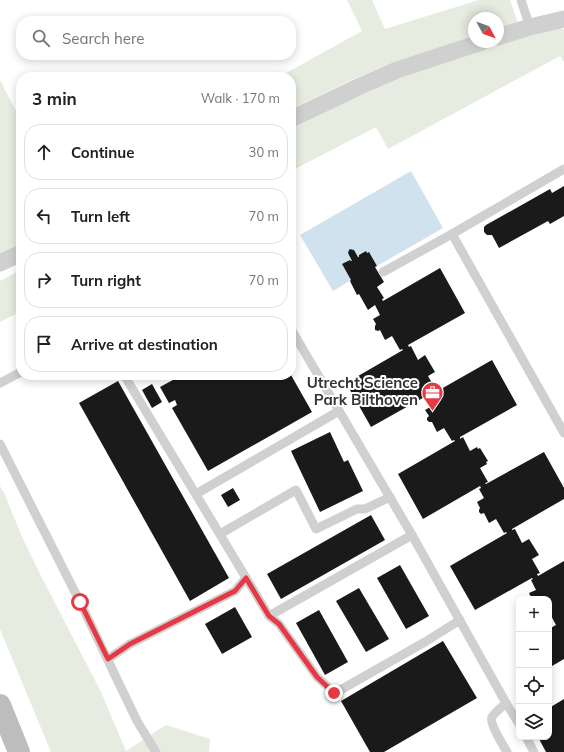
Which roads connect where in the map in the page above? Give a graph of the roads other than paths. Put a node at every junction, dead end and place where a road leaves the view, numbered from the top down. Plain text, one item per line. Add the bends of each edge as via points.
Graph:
1 (521, 0) edge
2 (564, 19) edge
3 (530, 27) junction
4 (504, 35) edge
5 (468, 47) edge
6 (296, 117) edge
7 (564, 169) edge
8 (452, 234) junction
9 (16, 256) edge
10 (0, 264) edge
11 (382, 272) dead end
12 (296, 336) edge
13 (16, 375) edge
14 (127, 380) edge
15 (0, 383) edge
16 (340, 411) junction
17 (564, 433) edge
18 (0, 444) edge
19 (196, 494) junction
20 (390, 497) junction
21 (220, 534) junction
22 (412, 535) junction
23 (246, 578) junction
24 (269, 616) junction
25 (460, 620) junction
26 (108, 659) junction
27 (506, 703) junction
28 (0, 705) edge
29 (516, 719) edge
30 (528, 740) edge
31 (19, 752) edge
32 (156, 752) edge
33 (507, 752) edge
34 (534, 752) edge

1 - 3 lane
2 - 3 street
3 - 4 street
5 - 6 street via 397,70
7 - 8 lane
8 - 11 lane
8 - 17 lane
9 - 10 street
12 - 16 lane
13 - 15 lane
14 - 19 lane
16 - 19 lane
16 - 20 lane
18 - 26 lane
19 - 21 lane
20 - 21 lane via 365,509 357,509 316,529 296,490
20 - 22 lane
21 - 23 lane
22 - 24 lane
22 - 25 lane
23 - 24 lane
23 - 26 lane via 235,591 130,644
24 - 25 lane via 279,624 317,677 334,693
25 - 27 lane
26 - 32 lane via 137,721
27 - 29 lane
27 - 33 lane via 492,716 491,721
28 - 31 main road
30 - 34 lane

